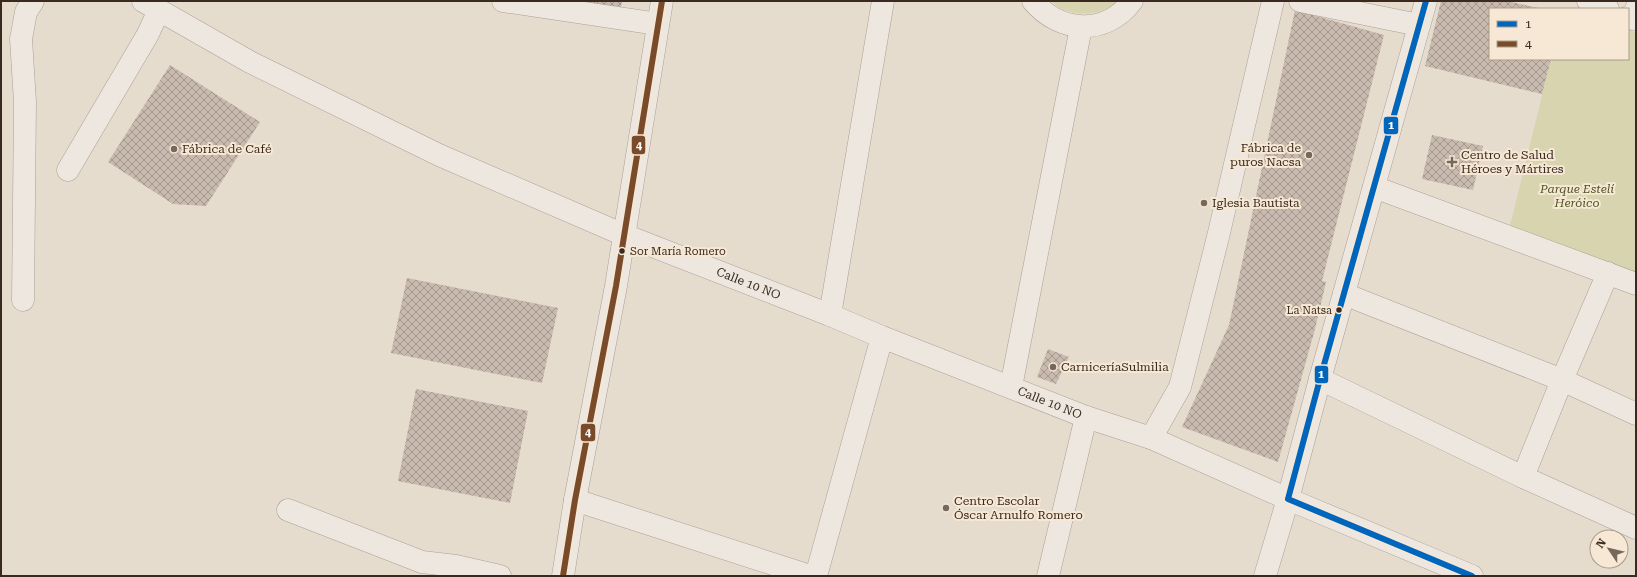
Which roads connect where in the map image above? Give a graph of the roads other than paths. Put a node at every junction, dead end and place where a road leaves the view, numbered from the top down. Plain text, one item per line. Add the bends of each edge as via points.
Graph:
1 (33, 1) edge
2 (503, 1) edge
3 (662, 1) edge
4 (883, 1) edge
5 (1033, 1) edge
6 (1132, 1) edge
7 (1273, 1) edge
8 (1300, 1) edge
9 (1426, 1) edge
10 (1588, 1) edge
11 (151, 6) edge
12 (1606, 8) edge
13 (1636, 9) edge
14 (1629, 17) edge
15 (658, 24) junction
16 (1419, 25) junction
17 (1081, 27) junction
18 (68, 170) dead end
19 (1374, 187) junction
20 (624, 235) junction
21 (1608, 274) junction
22 (1636, 284) edge
23 (1344, 294) junction
24 (23, 300) dead end
25 (830, 315) junction
26 (882, 337) junction
27 (1320, 379) junction
28 (1562, 380) junction
29 (1011, 387) junction
30 (1636, 414) edge
31 (1086, 417) junction
32 (1151, 438) junction
33 (1523, 477) junction
34 (1288, 499) junction
35 (575, 500) junction
36 (288, 510) dead end
37 (1636, 528) edge
38 (500, 576) edge
39 (563, 576) edge
40 (810, 576) edge
41 (816, 576) edge
42 (1048, 576) edge
43 (1265, 576) edge
44 (1472, 576) edge

1 - 24 street via 26,12 21,40 25,102
2 - 15 street
3 - 15 street
4 - 25 street
5 - 17 street via 1054,20
6 - 17 street via 1125,10 1104,23
7 - 32 street via 1180,387
8 - 16 street
9 - 16 street
10 - 12 street
11 - 18 street via 148,34
11 - 20 street, Calle 10 NO via 250,62 439,155
13 - 14 street via 1633,19
15 - 20 street
16 - 19 street
17 - 29 street
19 - 21 street
19 - 23 street
20 - 25 street, Calle 10 NO
20 - 35 street
21 - 22 street
21 - 28 street
23 - 27 street
23 - 28 street
25 - 26 street, Calle 10 NO
26 - 29 street, Calle 10 NO
26 - 41 street
27 - 33 street
27 - 34 street
28 - 30 street
28 - 33 street
29 - 31 street, Calle 10 NO
31 - 32 street, Calle 10 NO
31 - 42 street
32 - 34 street, Calle 10 NO
33 - 37 street
34 - 43 street
34 - 44 street, Calle 10 NO
35 - 39 street
35 - 40 street
36 - 38 street via 422,562 456,566

